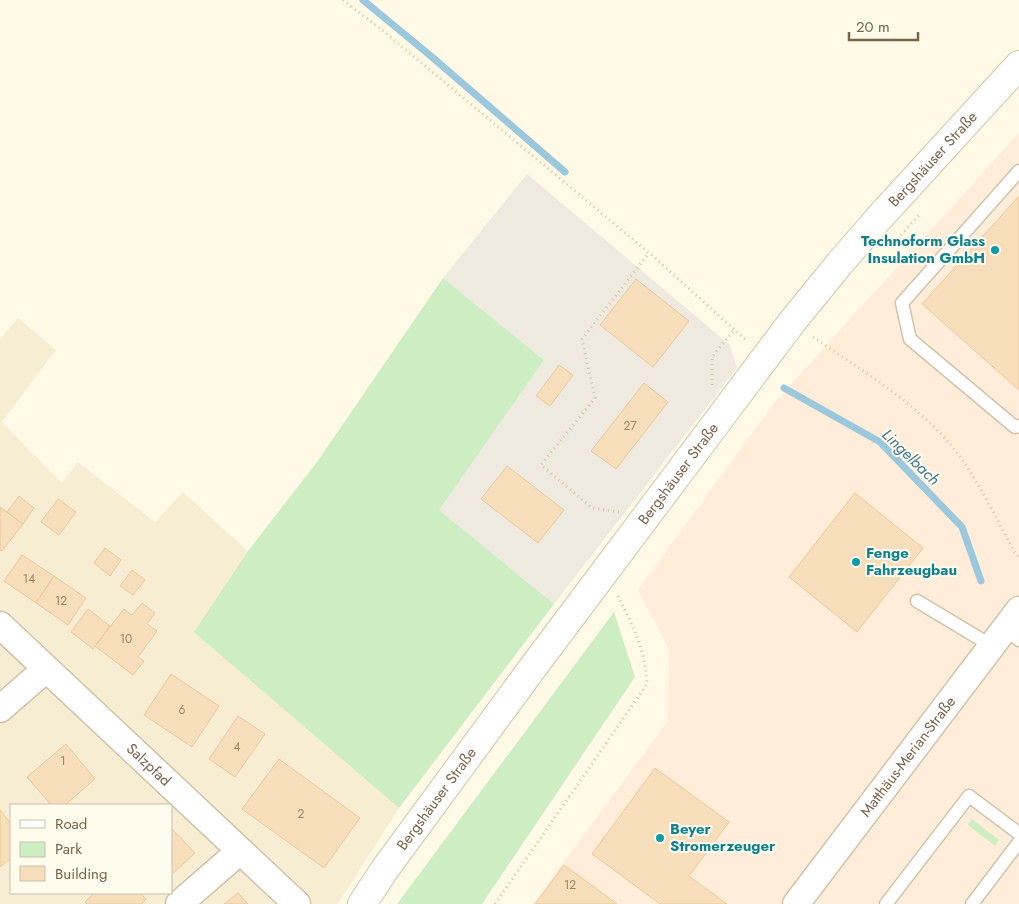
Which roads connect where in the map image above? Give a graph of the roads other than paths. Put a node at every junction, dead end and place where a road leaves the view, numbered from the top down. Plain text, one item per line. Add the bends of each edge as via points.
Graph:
1 (1019, 65) edge
2 (1019, 171) edge
3 (1019, 426) edge
4 (917, 601) dead end
5 (0, 625) edge
6 (1009, 631) edge
7 (46, 669) junction
8 (0, 710) edge
9 (1019, 834) edge
10 (240, 851) junction
11 (179, 904) edge
12 (297, 904) edge
13 (362, 904) edge
14 (796, 904) edge
15 (886, 904) edge
16 (972, 904) edge

1 - 13 main road, Bergshäuser Straße via 885,211 792,322 512,696
2 - 3 lane via 902,302 910,339 1015,427
4 - 6 lane
5 - 7 street, Salzpfad
6 - 14 street, Matthäus-Merian-Straße
7 - 8 street
7 - 10 street, Salzpfad
9 - 15 lane via 969,796
9 - 16 lane
10 - 11 street
10 - 12 street, Salzpfad

